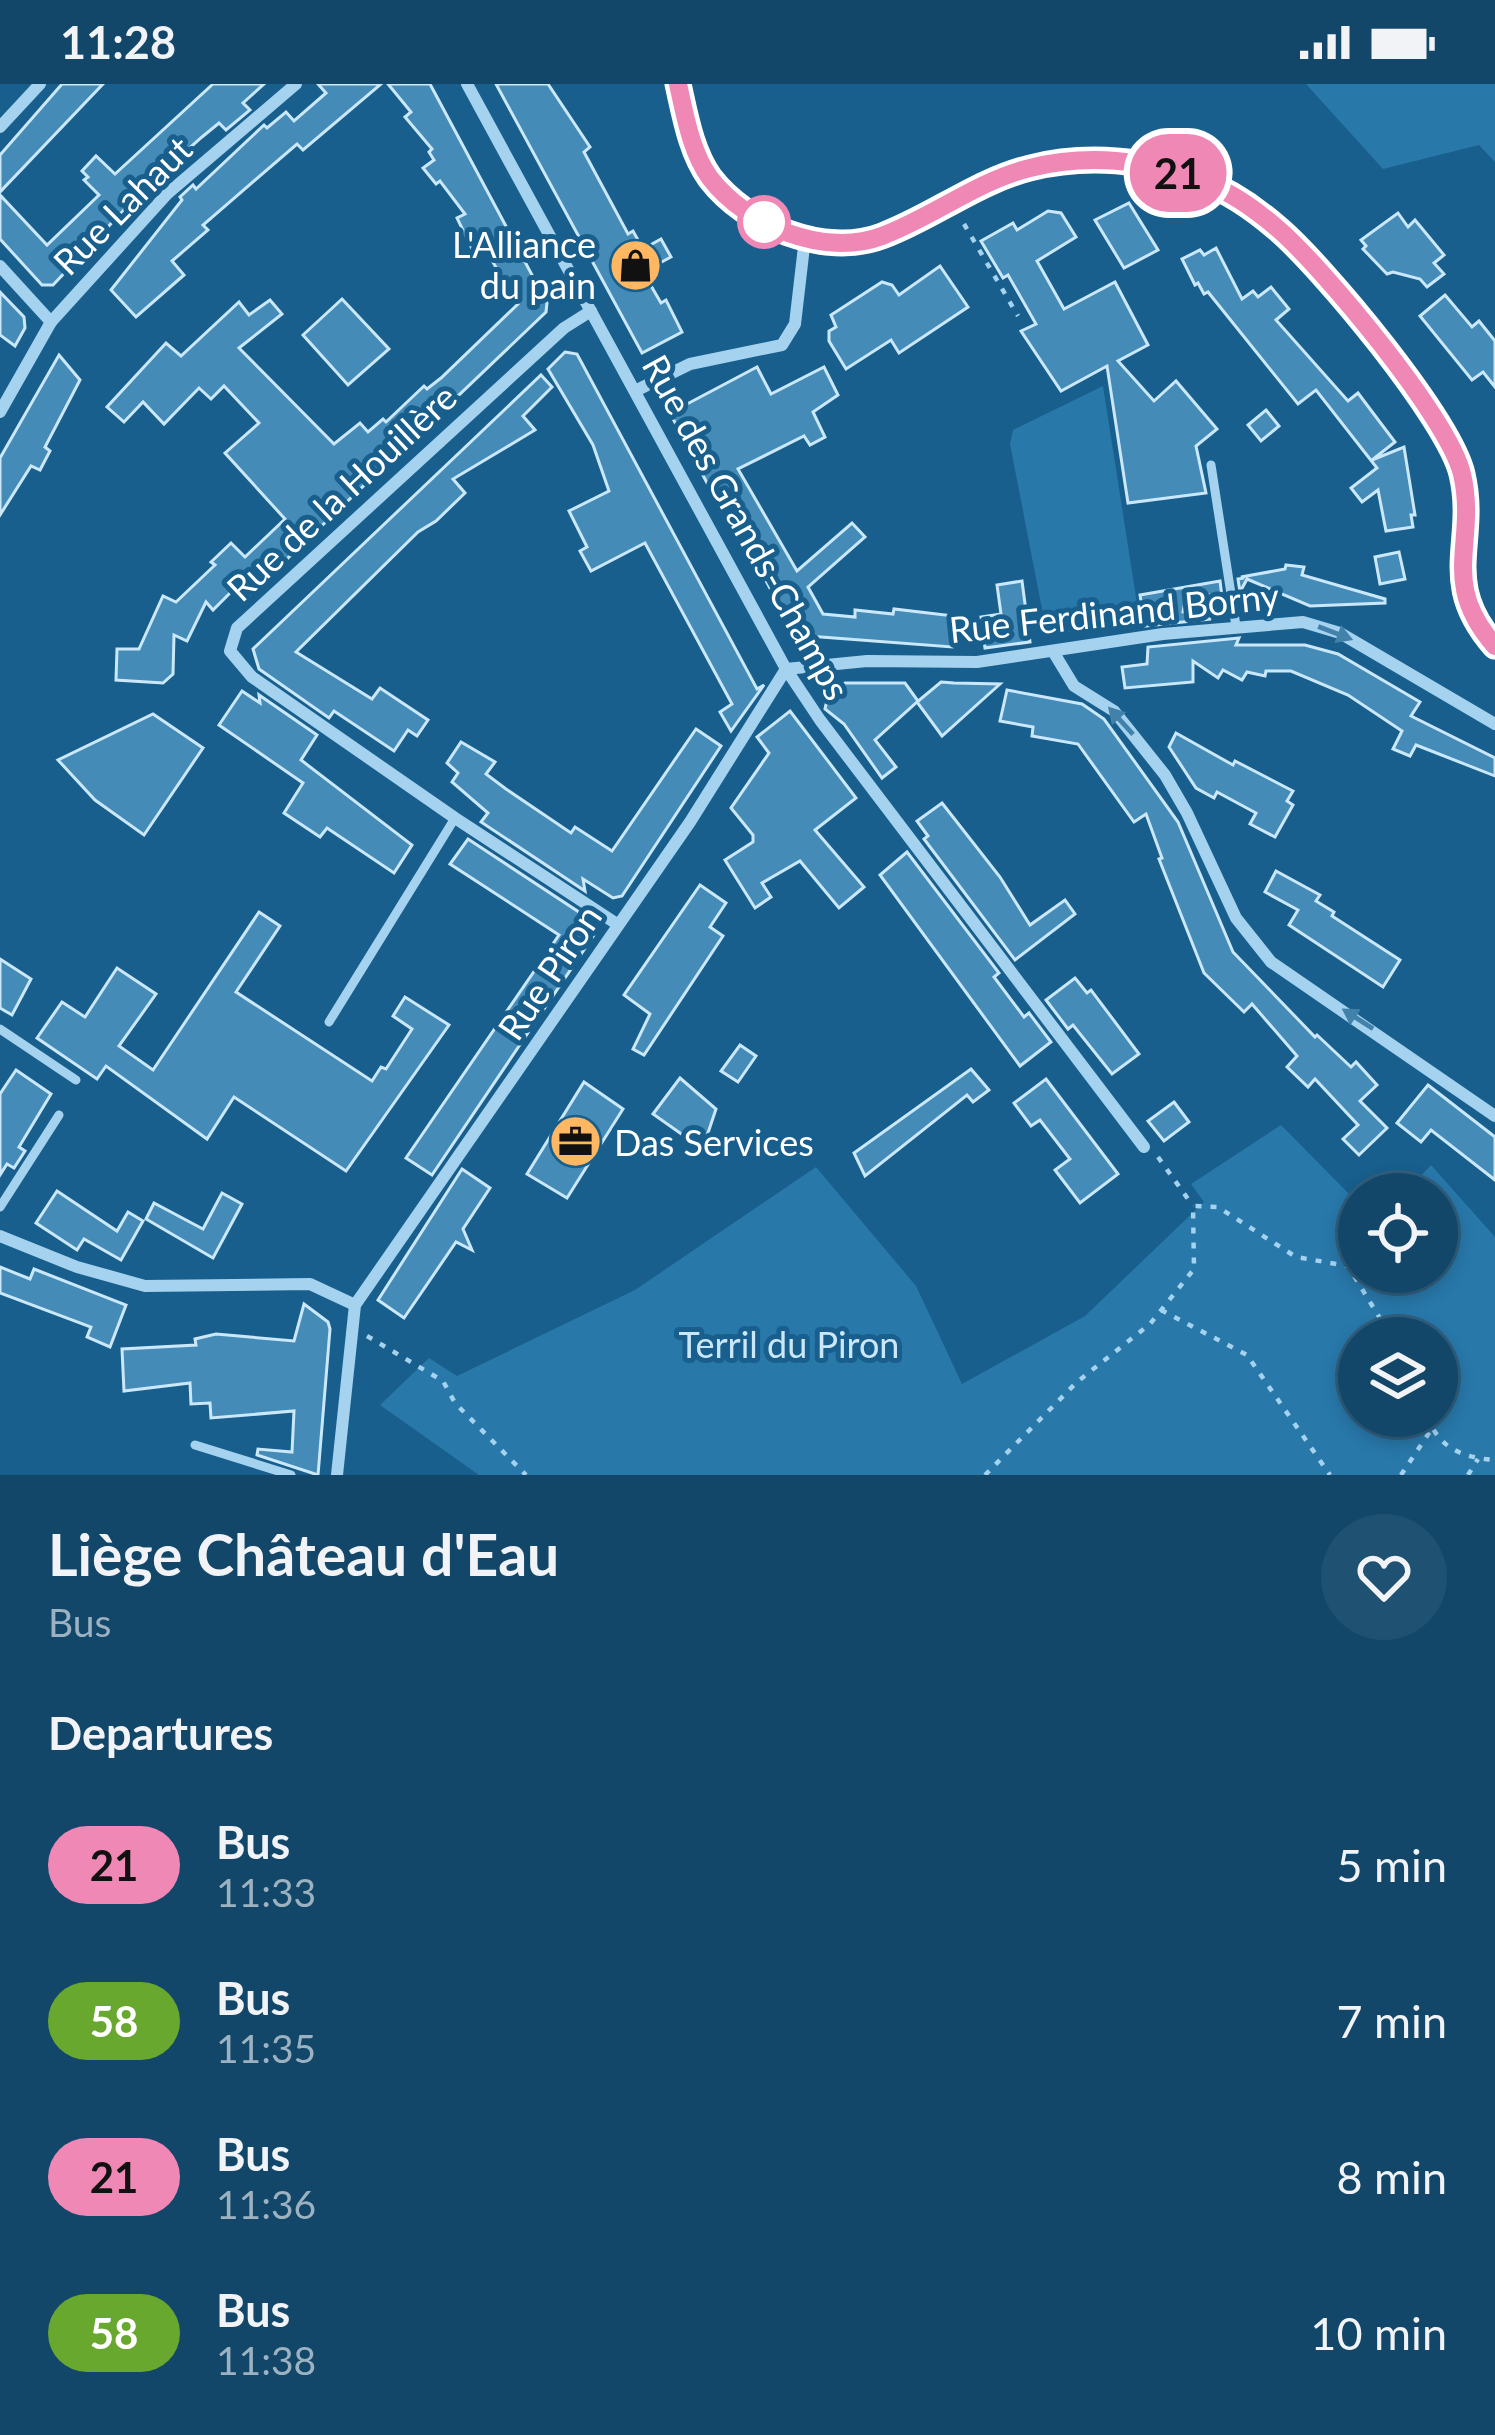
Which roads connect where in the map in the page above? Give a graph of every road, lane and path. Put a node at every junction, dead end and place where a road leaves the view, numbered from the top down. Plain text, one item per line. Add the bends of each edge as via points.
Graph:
1 (40, 84) edge
2 (296, 84) edge
3 (467, 84) edge
4 (678, 84) edge
5 (0, 127) edge
6 (952, 203) junction
7 (806, 238) junction
8 (0, 266) edge
9 (591, 311) junction
10 (1018, 316) dead end
11 (51, 322) junction
12 (635, 391) junction
13 (0, 412) edge
14 (1211, 465) dead end
15 (1236, 626) junction
16 (1495, 646) edge
17 (1054, 653) junction
18 (786, 669) junction
19 (1495, 724) edge
20 (455, 818) junction
21 (616, 924) junction
22 (329, 1022) dead end
23 (0, 1029) edge
24 (76, 1080) dead end
25 (58, 1115) dead end
26 (1495, 1116) edge
27 (1144, 1147) joint
28 (1192, 1206) junction
29 (0, 1207) edge
30 (0, 1236) edge
31 (356, 1305) junction
32 (1161, 1310) junction
33 (1379, 1317) edge
34 (351, 1327) junction
35 (1426, 1437) edge
36 (1439, 1437) edge
37 (195, 1445) dead end
38 (1478, 1459) junction
39 (1495, 1460) edge
40 (291, 1475) edge
41 (337, 1475) edge
42 (526, 1475) edge
43 (985, 1475) edge
44 (1330, 1475) edge
45 (1401, 1475) edge
46 (1468, 1475) edge

1 - 5 street
2 - 11 street, Rue Lahaut via 167,194
3 - 9 street, Rue des Grands-Champs
4 - 7 street via 710,178 754,217
6 - 7 street via 875,239
6 - 10 path
6 - 16 street via 1030,168 1113,160 1202,180 1277,228 1448,435 1466,495 1463,592
7 - 12 street via 795,324 782,345 690,364
8 - 11 street, Rue Lahaut
9 - 12 street, Rue des Grands-Champs
9 - 20 street, Rue de la Houillère via 237,628 230,651 252,677
11 - 13 street
12 - 18 street, Rue des Grands-Champs
14 - 15 lane
15 - 17 street, Rue Ferdinand Borny
15 -> 19 street, Rue Ferdinand Borny via 1303,622 1340,632
17 - 18 street, Rue Ferdinand Borny
26 -> 17 street via 1271,962 1236,918 1165,775 1114,711 1075,686
18 - 21 street, Rue Piron
18 - 27 street, Rue des Grands-Champs
20 - 21 street, Rue de la Houillère
20 - 22 lane
21 - 31 street, Rue Piron
23 - 24 lane
25 - 29 lane
27 - 28 path
28 - 32 path via 1194,1269
28 - 33 path via 1218,1207 1296,1257 1348,1266
30 - 31 street via 145,1286 310,1284
31 - 34 street
32 - 43 path
32 - 44 path via 1247,1355
34 - 41 street
34 - 42 path via 443,1381
35 - 45 path
36 - 38 path via 1459,1456
37 - 40 lane
38 - 39 path
38 - 46 path

